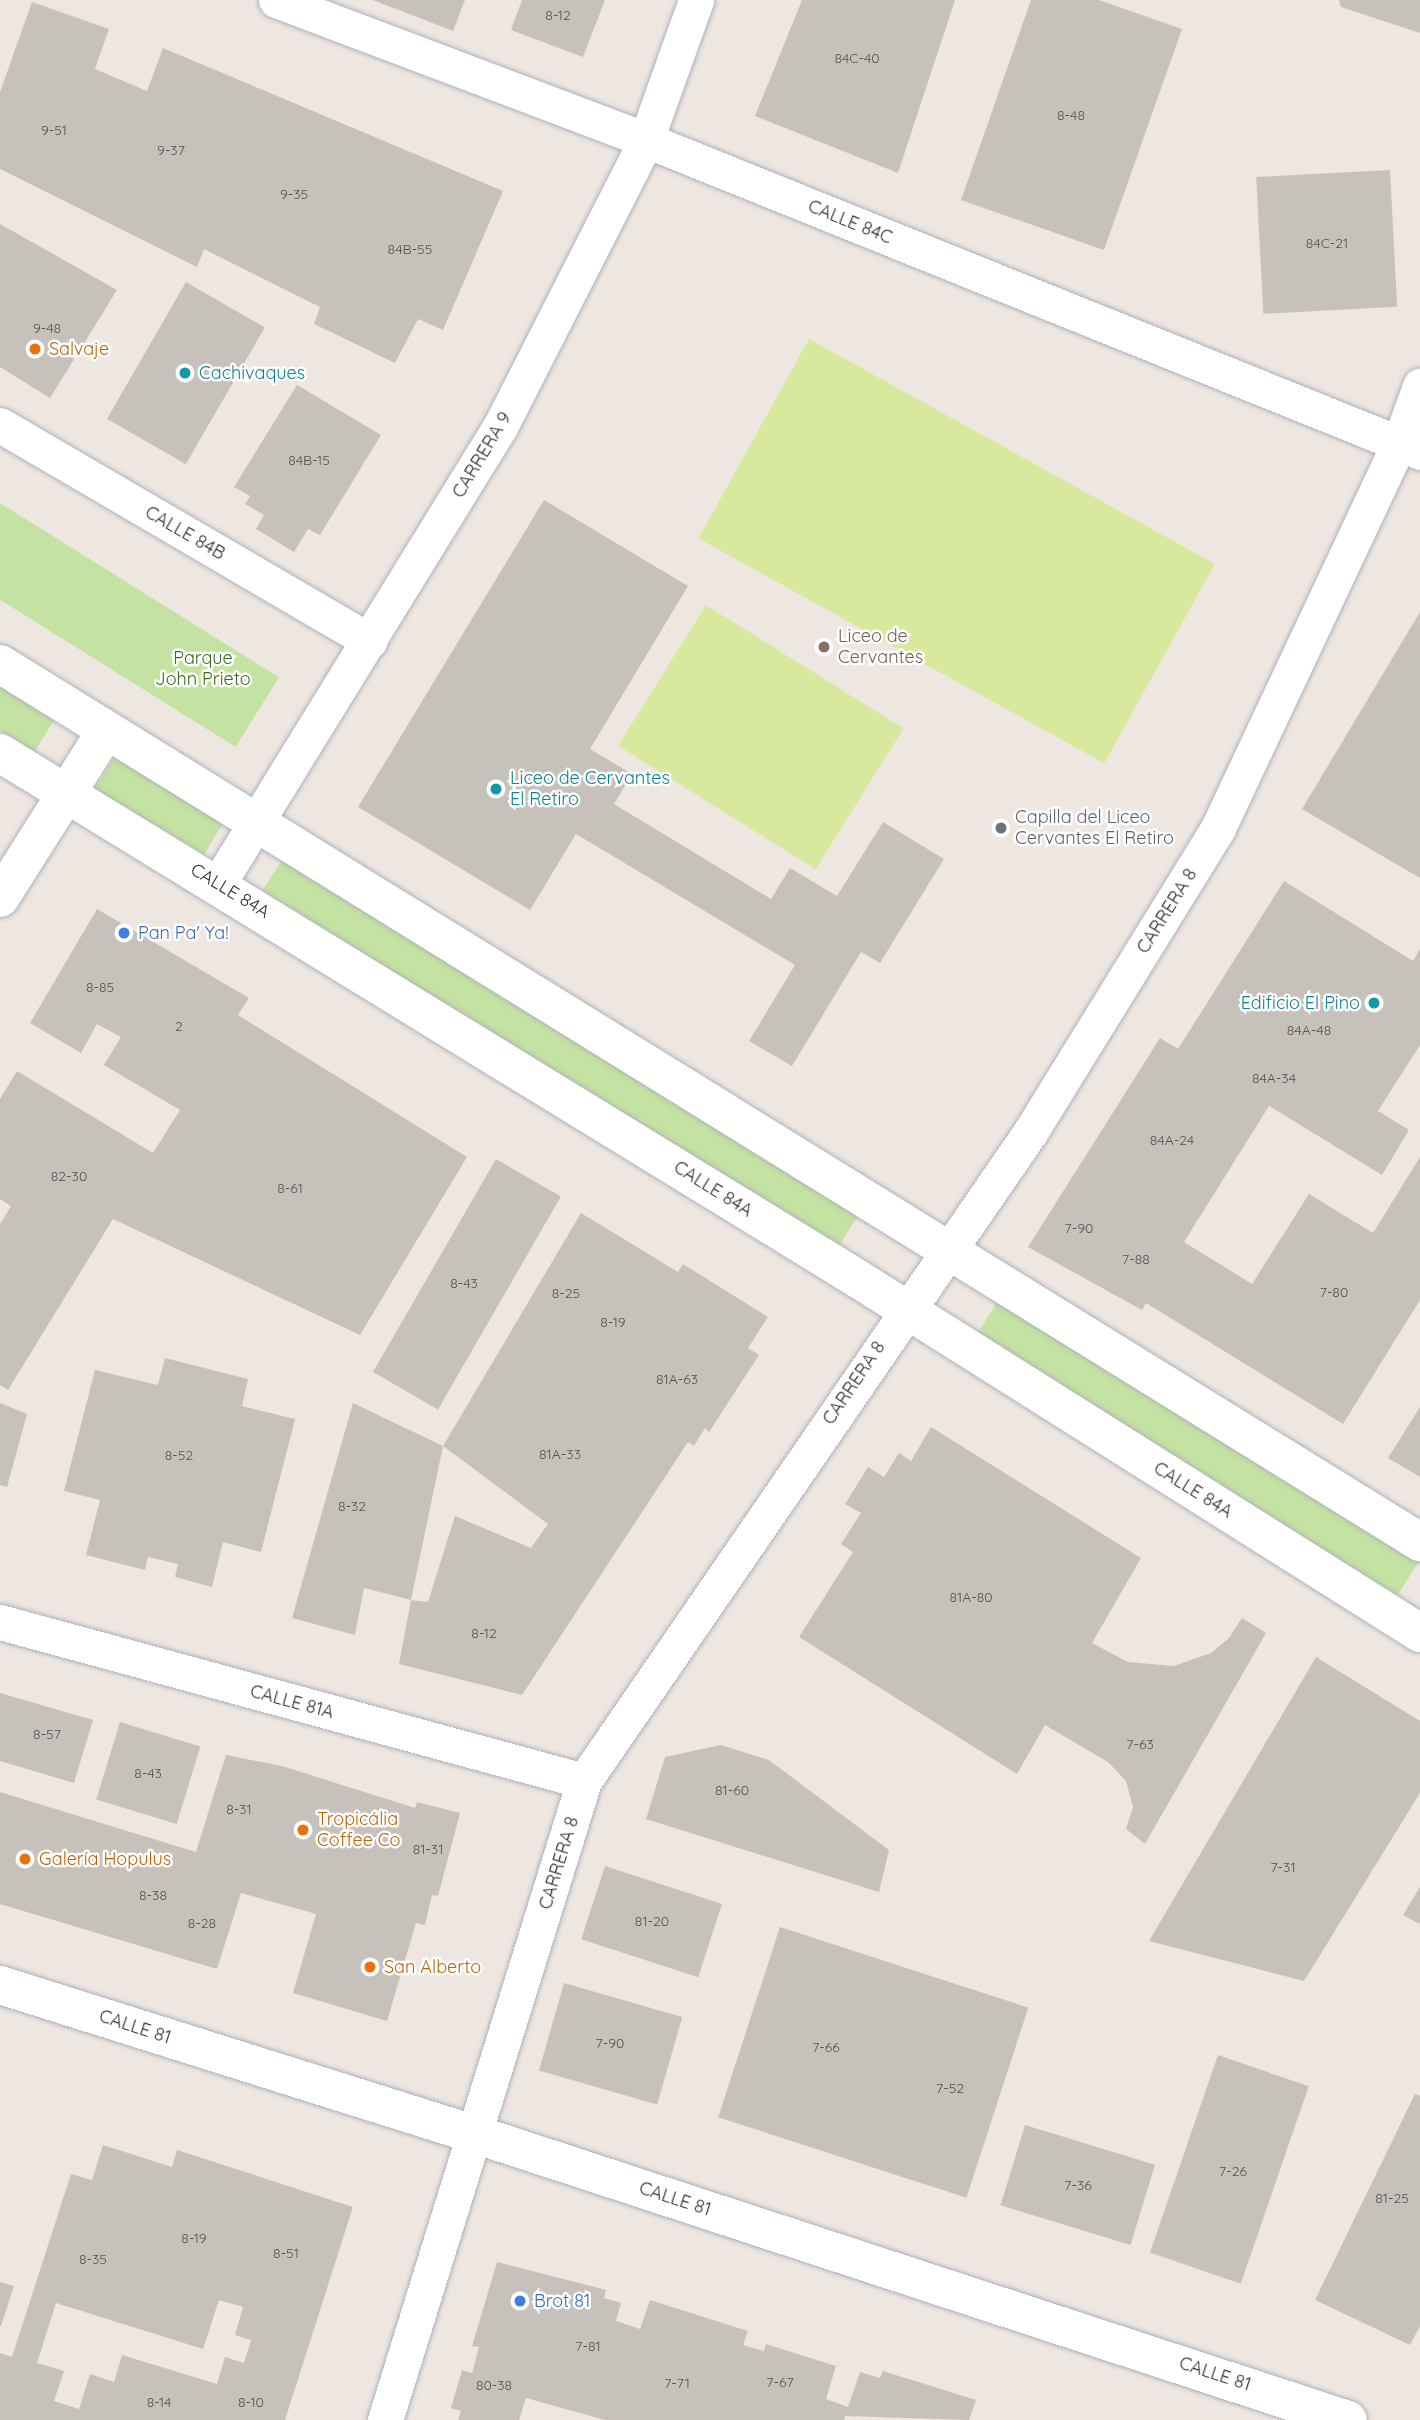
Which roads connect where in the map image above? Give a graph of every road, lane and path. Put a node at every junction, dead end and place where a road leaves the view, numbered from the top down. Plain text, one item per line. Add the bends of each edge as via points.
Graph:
1 (276, 0) edge
2 (696, 0) edge
3 (646, 141) junction
4 (1420, 386) edge
5 (0, 425) edge
6 (1410, 447) edge
7 (370, 641) junction
8 (0, 664) edge
9 (106, 731) junction
10 (0, 753) edge
11 (66, 794) junction
12 (257, 822) junction
13 (218, 884) junction
14 (0, 898) edge
15 (949, 1248) junction
16 (906, 1308) junction
17 (1420, 1542) edge
18 (0, 1622) edge
19 (1420, 1633) edge
20 (584, 1781) junction
21 (0, 1985) edge
22 (475, 2134) junction
23 (385, 2420) edge
24 (1348, 2420) edge

1 - 3 street, CALLE 84C
2 - 3 street, CARRERA 9
3 - 6 street, CALLE 84C
3 - 7 street, CARRERA 9 via 501,425
4 - 6 street, CARRERA 8
5 - 7 street, CALLE 84B
6 - 15 street, CARRERA 8 via 1218,828 1031,1131
7 - 12 street, CARRERA 9
8 - 9 street
9 - 11 street
9 - 12 street
10 - 11 street, CALLE 84A
11 - 13 street, CALLE 84A
11 - 14 street
12 - 13 street, CARRERA 9
12 - 15 street
13 - 16 street, CALLE 84A
15 - 16 street, CARRERA 8
15 - 17 street
16 - 19 street, CALLE 84A
16 - 20 street, CARRERA 8
18 - 20 street, CALLE 81A
20 - 22 street, CARRERA 8
21 - 22 street, CALLE 81
22 - 23 street, CARRERA 8
22 - 24 street, CALLE 81

